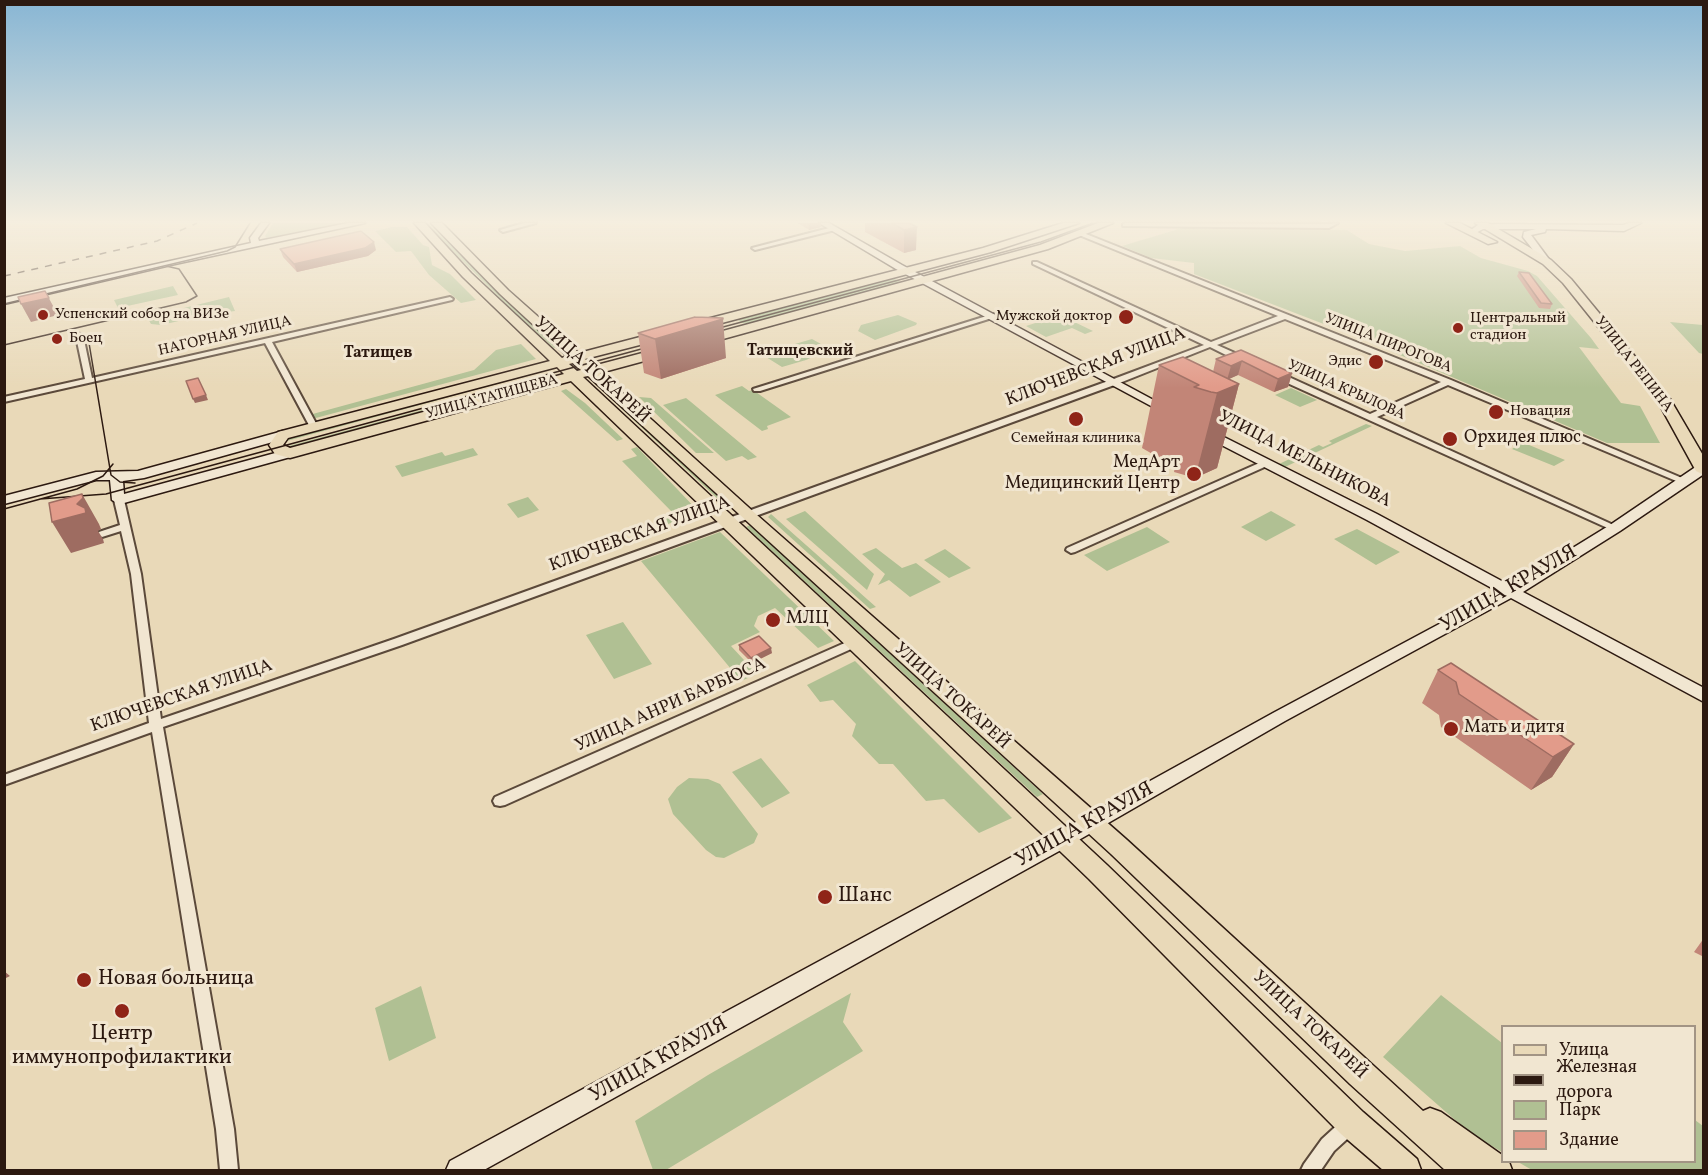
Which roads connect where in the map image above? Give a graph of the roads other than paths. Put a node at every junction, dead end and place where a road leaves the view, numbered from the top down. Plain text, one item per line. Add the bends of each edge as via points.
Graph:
1 (104, 278) edge
2 (470, 278) edge
3 (490, 278) edge
4 (882, 278) edge
5 (922, 278) edge
6 (934, 278) edge
7 (1067, 278) edge
8 (1190, 278) edge
9 (1552, 278) edge
10 (1561, 278) edge
11 (926, 280) junction
12 (1575, 293) junction
13 (450, 299) dead end
14 (4, 300) edge
15 (736, 316) junction
16 (993, 316) junction
17 (1285, 316) junction
18 (708, 323) junction
19 (753, 327) junction
20 (76, 335) dead end
21 (725, 335) junction
22 (268, 341) junction
23 (1210, 344) junction
24 (578, 358) junction
25 (1246, 361) edge
26 (560, 362) junction
27 (1267, 370) edge
28 (592, 371) junction
29 (574, 376) junction
30 (89, 381) junction
31 (1114, 382) junction
32 (1448, 382) junction
33 (757, 389) dead end
34 (4, 400) edge
35 (1178, 416) edge
36 (1371, 417) junction
37 (314, 427) junction
38 (1198, 428) edge
39 (283, 435) junction
40 (290, 453) junction
41 (1266, 463) junction
42 (1703, 470) edge
43 (117, 476) junction
44 (1684, 481) junction
45 (4, 500) edge
46 (119, 500) junction
47 (747, 515) junction
48 (728, 522) junction
49 (125, 527) junction
50 (1615, 528) junction
51 (102, 534) dead end
52 (1071, 550) dead end
53 (1510, 592) junction
54 (856, 642) junction
55 (1704, 696) edge
56 (156, 725) junction
57 (4, 780) edge
58 (500, 801) dead end
59 (1092, 823) junction
60 (1063, 839) junction
61 (1360, 1074) junction
62 (1362, 1132) junction
63 (229, 1170) edge
64 (459, 1170) edge
65 (1310, 1170) edge
66 (1394, 1170) edge
67 (1406, 1170) edge
68 (1467, 1170) edge
69 (1497, 1170) edge

1 - 14 main road
2 - 26 main road, УЛИЦА ТОКАРЕЙ
3 - 24 main road, УЛИЦА ТОКАРЕЙ
4 - 15 main road, УЛИЦА ТАТИЩЕВА
5 - 11 main road
6 - 11 main road, УЛИЦА ТАТИЩЕВА
7 - 23 street
8 - 17 street, УЛИЦА ПИРОГОВА
9 - 12 main road, УЛИЦА РЕПИНА
10 - 12 main road, УЛИЦА РЕПИНА
11 - 16 main road
11 - 19 main road, УЛИЦА ТАТИЩЕВА
12 - 42 main road, УЛИЦА РЕПИНА via 1648,379
13 - 22 street, НАГОРНАЯ УЛИЦА
15 - 18 main road, УЛИЦА ТАТИЩЕВА
15 - 19 main road via 734,319 739,323
16 - 31 main road
16 - 33 street
17 - 23 street, КЛЮЧЕВСКАЯ УЛИЦА
17 - 32 street, УЛИЦА ПИРОГОВА
18 - 21 main road via 722,326
18 - 24 main road, УЛИЦА ТАТИЩЕВА
19 - 21 main road, УЛИЦА ТАТИЩЕВА
20 - 30 street
21 - 28 main road, УЛИЦА ТАТИЩЕВА
22 - 30 street, НАГОРНАЯ УЛИЦА
22 - 37 street
23 - 25 street
23 - 31 street, КЛЮЧЕВСКАЯ УЛИЦА
24 - 26 main road, УЛИЦА ТАТИЩЕВА
24 - 28 main road, УЛИЦА ТОКАРЕЙ
26 - 29 main road, УЛИЦА ТОКАРЕЙ
26 - 37 main road, УЛИЦА ТАТИЩЕВА
27 - 36 street, УЛИЦА КРЫЛОВА
28 - 29 main road, УЛИЦА ТАТИЩЕВА
28 - 47 main road, УЛИЦА ТОКАРЕЙ
29 - 40 main road, УЛИЦА ТАТИЩЕВА
29 - 48 main road, УЛИЦА ТОКАРЕЙ
30 - 34 street, НАГОРНАЯ УЛИЦА
31 - 35 main road
31 - 47 street, КЛЮЧЕВСКАЯ УЛИЦА
32 - 36 street
32 - 44 street, УЛИЦА ПИРОГОВА
36 - 50 street, УЛИЦА КРЫЛОВА
37 - 39 main road, УЛИЦА ТАТИЩЕВА
38 - 41 main road, УЛИЦА МЕЛЬНИКОВА
39 - 40 main road via 277,448
39 - 43 main road, УЛИЦА ТАТИЩЕВА via 139,474
40 - 46 main road, УЛИЦА ТАТИЩЕВА
41 - 52 street
41 - 53 main road, УЛИЦА МЕЛЬНИКОВА
42 - 44 main road, УЛИЦА КРАУЛЯ
43 - 45 main road, УЛИЦА ТАТИЩЕВА via 96,476
43 - 46 main road
44 - 50 main road, УЛИЦА КРАУЛЯ
46 - 49 street
47 - 48 street, КЛЮЧЕВСКАЯ УЛИЦА
47 - 59 main road, УЛИЦА ТОКАРЕЙ
48 - 54 main road, УЛИЦА ТОКАРЕЙ
48 - 56 street, КЛЮЧЕВСКАЯ УЛИЦА
49 - 51 street
49 - 56 street via 136,574
50 - 53 main road, УЛИЦА КРАУЛЯ
53 - 55 main road, УЛИЦА МЕЛЬНИКОВА
53 - 59 main road, УЛИЦА КРАУЛЯ
54 - 58 street, УЛИЦА АНРИ БАРБЮСА
54 - 60 main road, УЛИЦА ТОКАРЕЙ
56 - 57 street, КЛЮЧЕВСКАЯ УЛИЦА
56 - 63 street
59 - 60 main road, УЛИЦА КРАУЛЯ
59 - 61 main road, УЛИЦА ТОКАРЕЙ
60 - 62 main road, УЛИЦА ТОКАРЕЙ
60 - 64 main road, УЛИЦА КРАУЛЯ
61 - 68 main road, УЛИЦА ТОКАРЕЙ
61 - 69 main road
62 - 65 street via 1328,1145
62 - 66 main road
62 - 67 main road, УЛИЦА ТОКАРЕЙ

